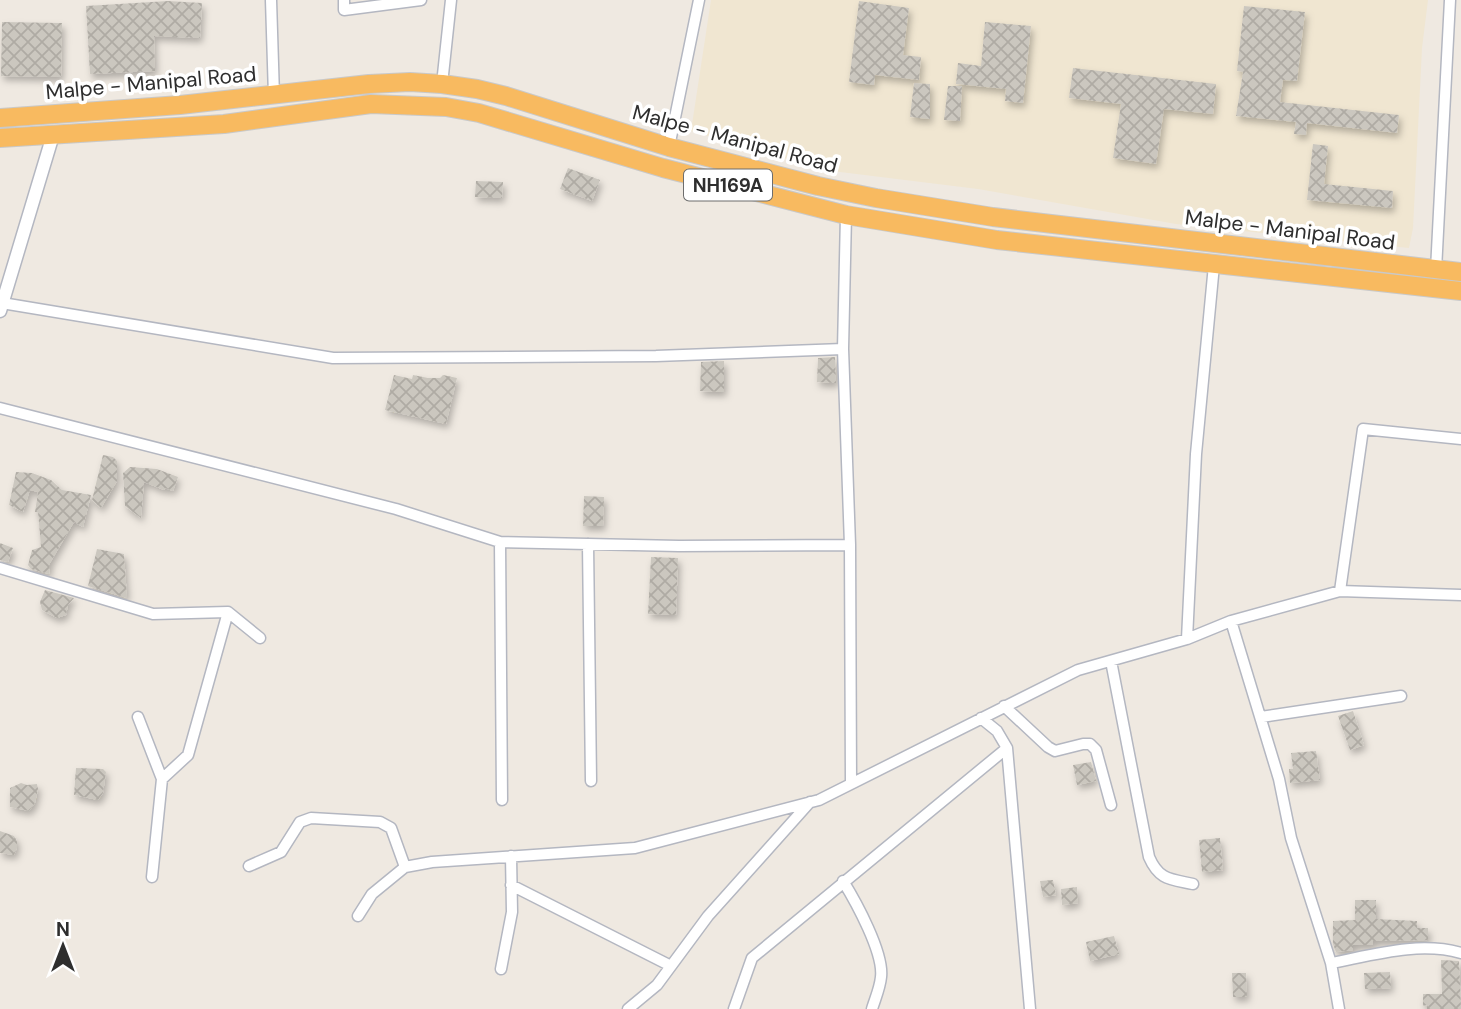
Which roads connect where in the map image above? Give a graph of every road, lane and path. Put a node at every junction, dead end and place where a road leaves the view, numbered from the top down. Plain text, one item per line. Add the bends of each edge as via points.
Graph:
1 (271, 0) edge
2 (344, 0) edge
3 (417, 0) edge
4 (451, 0) edge
5 (699, 0) edge
6 (1452, 0) edge
7 (1461, 1) edge
8 (442, 85) junction
9 (274, 96) junction
10 (223, 101) junction
11 (0, 118) edge
12 (224, 124) junction
13 (53, 135) junction
14 (0, 138) edge
15 (669, 147) junction
16 (846, 215) junction
17 (1149, 236) junction
18 (1146, 257) junction
19 (1214, 265) junction
20 (1436, 270) junction
21 (1461, 272) edge
22 (1461, 291) edge
23 (1, 307) edge
24 (843, 349) junction
25 (0, 408) edge
26 (1461, 439) edge
27 (500, 542) junction
28 (588, 544) junction
29 (850, 545) junction
30 (0, 568) edge
31 (1340, 591) junction
32 (1461, 595) edge
33 (228, 612) junction
34 (1231, 621) junction
35 (260, 638) dead end
36 (1187, 639) junction
37 (1111, 660) junction
38 (1401, 696) dead end
39 (1004, 706) junction
40 (138, 717) dead end
41 (1261, 717) junction
42 (981, 718) junction
43 (1007, 748) junction
44 (162, 779) junction
45 (591, 781) dead end
46 (850, 783) junction
47 (502, 800) dead end
48 (810, 802) junction
49 (1111, 806) dead end
50 (511, 856) junction
51 (249, 866) dead end
52 (405, 867) junction
53 (152, 877) dead end
54 (843, 881) junction
55 (1193, 884) dead end
56 (511, 885) junction
57 (358, 916) dead end
58 (1461, 953) edge
59 (1331, 963) junction
60 (671, 966) junction
61 (501, 969) dead end
62 (628, 1009) edge
63 (734, 1009) edge
64 (872, 1009) edge
65 (1030, 1009) edge
66 (1339, 1009) edge

1 - 9 street
2 - 3 street via 344,10
4 - 8 street
5 - 15 street
6 - 7 street
6 - 20 street
8 - 9 highway, Malpe - Manipal Road / NH169A via 369,84
8 - 15 highway, Malpe - Manipal Road / NH169A via 506,96
9 - 10 highway, Malpe - Manipal Road / NH169A
10 - 11 highway, Malpe - Manipal Road / NH169A
10 - 12 highway
12 - 13 highway, Malpe - Manipal Road / NH169A
12 - 16 highway, Malpe - Manipal Road / NH169A via 371,104 446,107
13 - 14 highway, Malpe - Manipal Road / NH169A
13 - 23 street
15 - 17 highway, Malpe - Manipal Road / NH169A via 887,200
16 - 18 highway, Malpe - Manipal Road / NH169A via 997,240
16 - 24 street
17 - 18 street
17 - 20 highway, Malpe - Manipal Road / NH169A
18 - 19 highway, Malpe - Manipal Road / NH169A
19 - 22 highway, Malpe - Manipal Road / NH169A
19 - 36 street via 1196,454
20 - 21 highway, Malpe - Manipal Road / NH169A
23 - 24 street via 333,358 656,356
24 - 29 street
25 - 27 street via 396,509
26 - 31 street via 1363,429
27 - 28 street
27 - 47 street
28 - 29 street
28 - 45 street
29 - 46 street
30 - 33 street via 153,614
31 - 32 street
31 - 34 street
33 - 35 street
33 - 44 street via 188,755
34 - 36 street
34 - 41 street
36 - 37 street
37 - 39 street via 1078,670
37 - 55 street via 1149,857 1162,877
38 - 41 street
39 - 42 street
39 - 49 street via 1055,751 1090,744 1096,750
40 - 44 street
41 - 59 street via 1291,838
42 - 43 street
42 - 46 street
43 - 54 street
43 - 65 street
44 - 53 street
46 - 48 street
48 - 50 street via 635,848
48 - 60 street via 708,916
50 - 52 street
50 - 56 street
51 - 52 street via 281,852 300,822 311,818 386,825
52 - 57 street via 372,894
54 - 63 street via 752,958
54 - 64 street via 879,958 881,976
56 - 60 street
56 - 61 street via 511,927
58 - 59 street via 1398,950
59 - 66 street
60 - 62 street via 657,985

